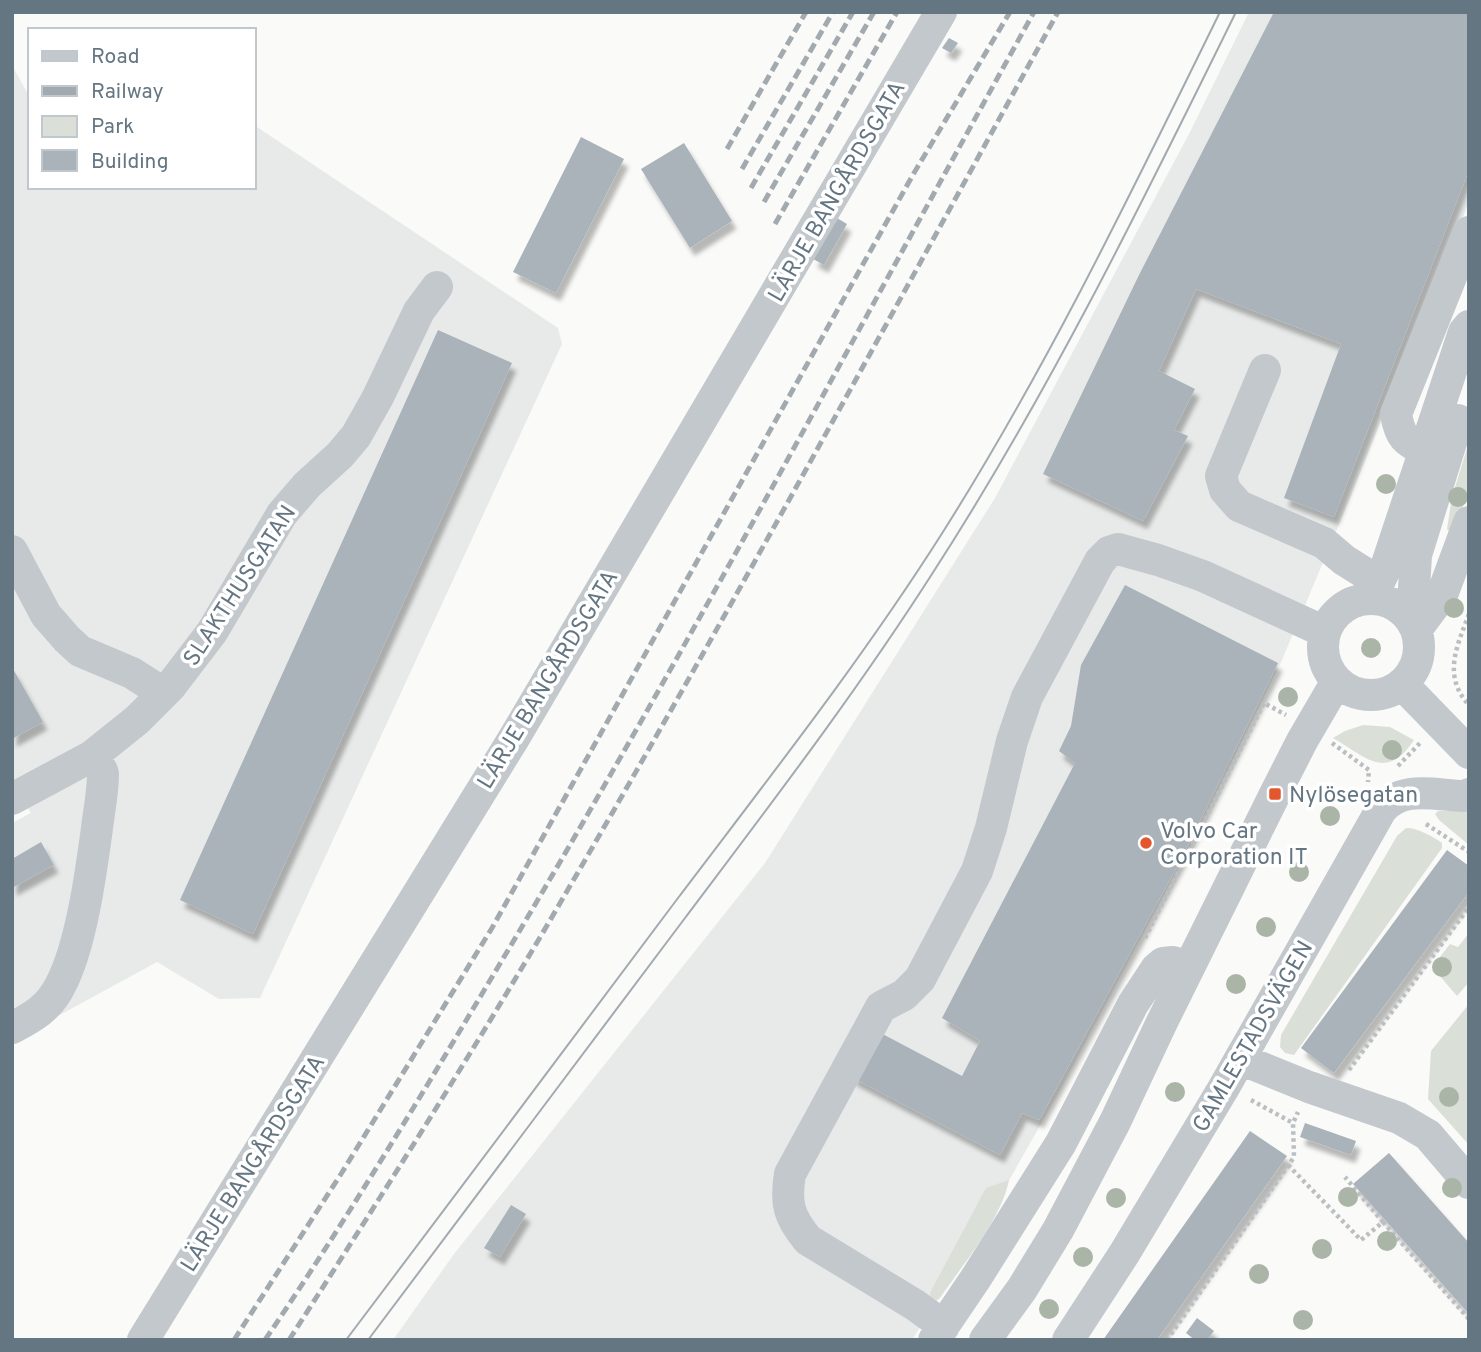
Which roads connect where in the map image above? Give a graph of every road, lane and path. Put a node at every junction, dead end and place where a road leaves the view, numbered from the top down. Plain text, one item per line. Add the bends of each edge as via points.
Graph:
1 (941, 12) edge
2 (1469, 232) edge
3 (437, 287) dead end
4 (1469, 326) edge
5 (1265, 370) dead end
6 (1469, 387) edge
7 (1425, 451) junction
8 (1469, 522) edge
9 (12, 551) edge
10 (1375, 590) junction
11 (1469, 614) edge
12 (1414, 626) junction
13 (1325, 632) junction
14 (1337, 681) junction
15 (1402, 684) junction
16 (163, 693) junction
17 (1460, 696) junction
18 (1469, 705) edge
19 (1439, 722) junction
20 (1469, 753) edge
21 (92, 756) junction
22 (1396, 766) dead end
23 (1376, 783) dead end
24 (1366, 791) dead end
25 (1469, 793) edge
26 (12, 799) edge
27 (1469, 907) edge
28 (1189, 967) junction
29 (12, 1028) edge
30 (1240, 1059) junction
31 (1343, 1079) dead end
32 (1309, 1087) junction
33 (1248, 1099) dead end
34 (1293, 1123) junction
35 (1288, 1165) junction
36 (1345, 1177) dead end
37 (1469, 1183) edge
38 (1383, 1222) junction
39 (985, 1264) junction
40 (1023, 1287) junction
41 (1469, 1319) edge
42 (939, 1333) edge
43 (1168, 1339) edge
44 (143, 1340) edge
45 (985, 1340) edge
46 (1068, 1340) edge

1 - 44 street, LÄRJE BANGÅRDSGATA via 514,738
2 - 7 street via 1396,414 1399,432
3 - 16 street, SLAKTHUSGATAN via 419,311 356,436 282,514 212,632
4 - 7 street
5 - 10 street via 1221,476 1225,490 1239,506 1324,543
6 - 12 street via 1416,555
7 - 10 street
8 - 12 street via 1442,594
9 - 16 street via 46,615 80,651
10 - 12 street
10 - 13 street via 1342,608
11 - 17 path via 1452,662
12 - 15 street via 1419,655
13 - 14 street via 1323,655
13 - 42 street via 1203,576 1134,552 1118,549 1100,561 1027,697 977,871 920,979 904,995 881,1007 790,1174 789,1209 808,1240 915,1305
14 - 15 street via 1369,695
14 - 28 street via 1302,741
15 - 19 street
16 - 21 street, SLAKTHUSGATAN
17 - 18 path
17 - 19 path
19 - 20 street
19 - 22 path
21 - 26 street, SLAKTHUSGATAN
21 - 29 street via 103,771 101,801 74,950 50,1002
23 - 24 path
25 - 30 street, GAMLESTADSVÄGEN via 1402,794 1381,810
27 - 31 path
28 - 39 street via 1173,962 1156,969 1061,1143
28 - 40 street via 1115,1122
30 - 32 street
30 - 46 street, GAMLESTADSVÄGEN
32 - 34 path
32 - 37 street via 1409,1123 1428,1135
33 - 34 path
34 - 35 path via 1294,1157
35 - 38 path via 1361,1240
35 - 43 path
36 - 38 path
38 - 41 path
39 - 40 street
39 - 42 street
40 - 45 street

